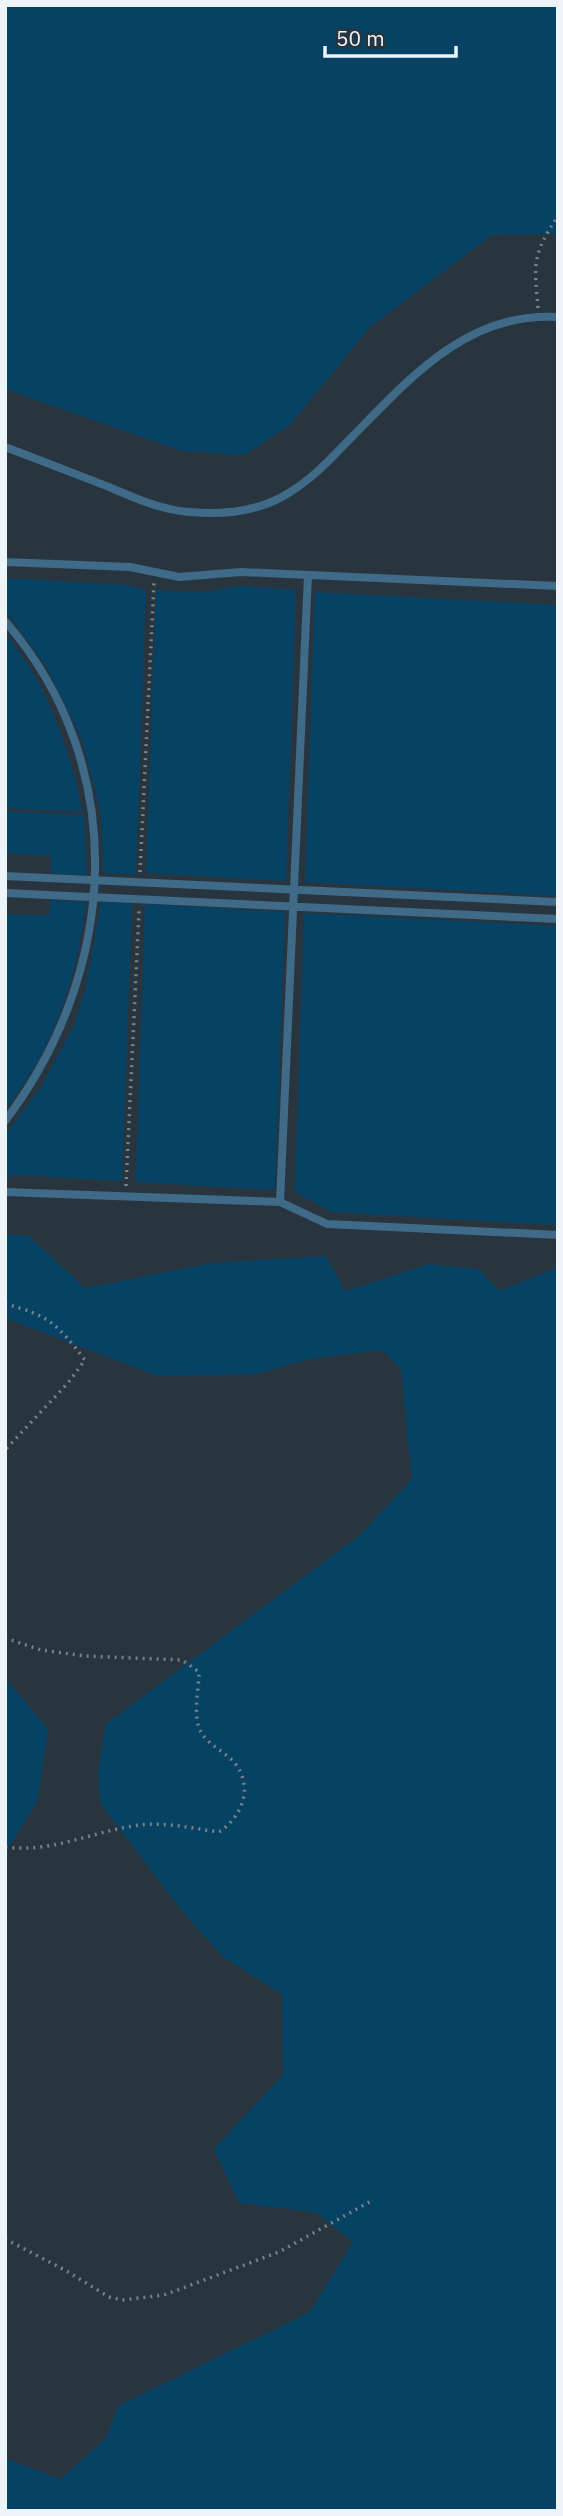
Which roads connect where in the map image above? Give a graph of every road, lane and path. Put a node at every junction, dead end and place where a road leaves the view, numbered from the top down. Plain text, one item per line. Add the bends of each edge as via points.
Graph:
1 (558, 216) edge
2 (538, 317) junction
3 (558, 317) edge
4 (5, 447) edge
5 (5, 562) edge
6 (308, 575) junction
7 (558, 586) edge
8 (5, 621) edge
9 (5, 876) edge
10 (96, 880) junction
11 (294, 889) junction
12 (5, 893) edge
13 (95, 897) junction
14 (558, 902) edge
15 (293, 906) junction
16 (558, 919) edge
17 (5, 1121) edge
18 (5, 1192) edge
19 (279, 1202) junction
20 (558, 1235) edge
21 (5, 1304) edge
22 (5, 1450) edge
23 (5, 1639) edge
24 (5, 1847) edge
25 (373, 2200) dead end
26 (5, 2239) edge

1 - 2 path via 539,243 535,258
2 - 3 lane
2 - 4 lane via 489,327 448,346 421,367 311,479 256,508 217,513 163,508
5 - 6 lane via 130,567 179,576 241,572
6 - 7 lane
6 - 11 lane
8 - 10 lane via 41,671 77,754 89,797
9 - 10 lane
10 - 11 lane
10 - 13 lane
11 - 14 lane
11 - 15 lane
12 - 13 lane
13 - 15 lane
13 - 17 lane via 88,946 66,1019 44,1064
15 - 16 lane
15 - 19 lane
18 - 19 lane
19 - 20 lane via 327,1224
21 - 22 path via 46,1317 85,1360
23 - 24 path via 85,1656 182,1660 199,1672 197,1720 202,1734 234,1762 243,1779 244,1803 233,1823 219,1832 166,1823 132,1826 52,1848
25 - 26 path via 279,2252 164,2295 122,2300

